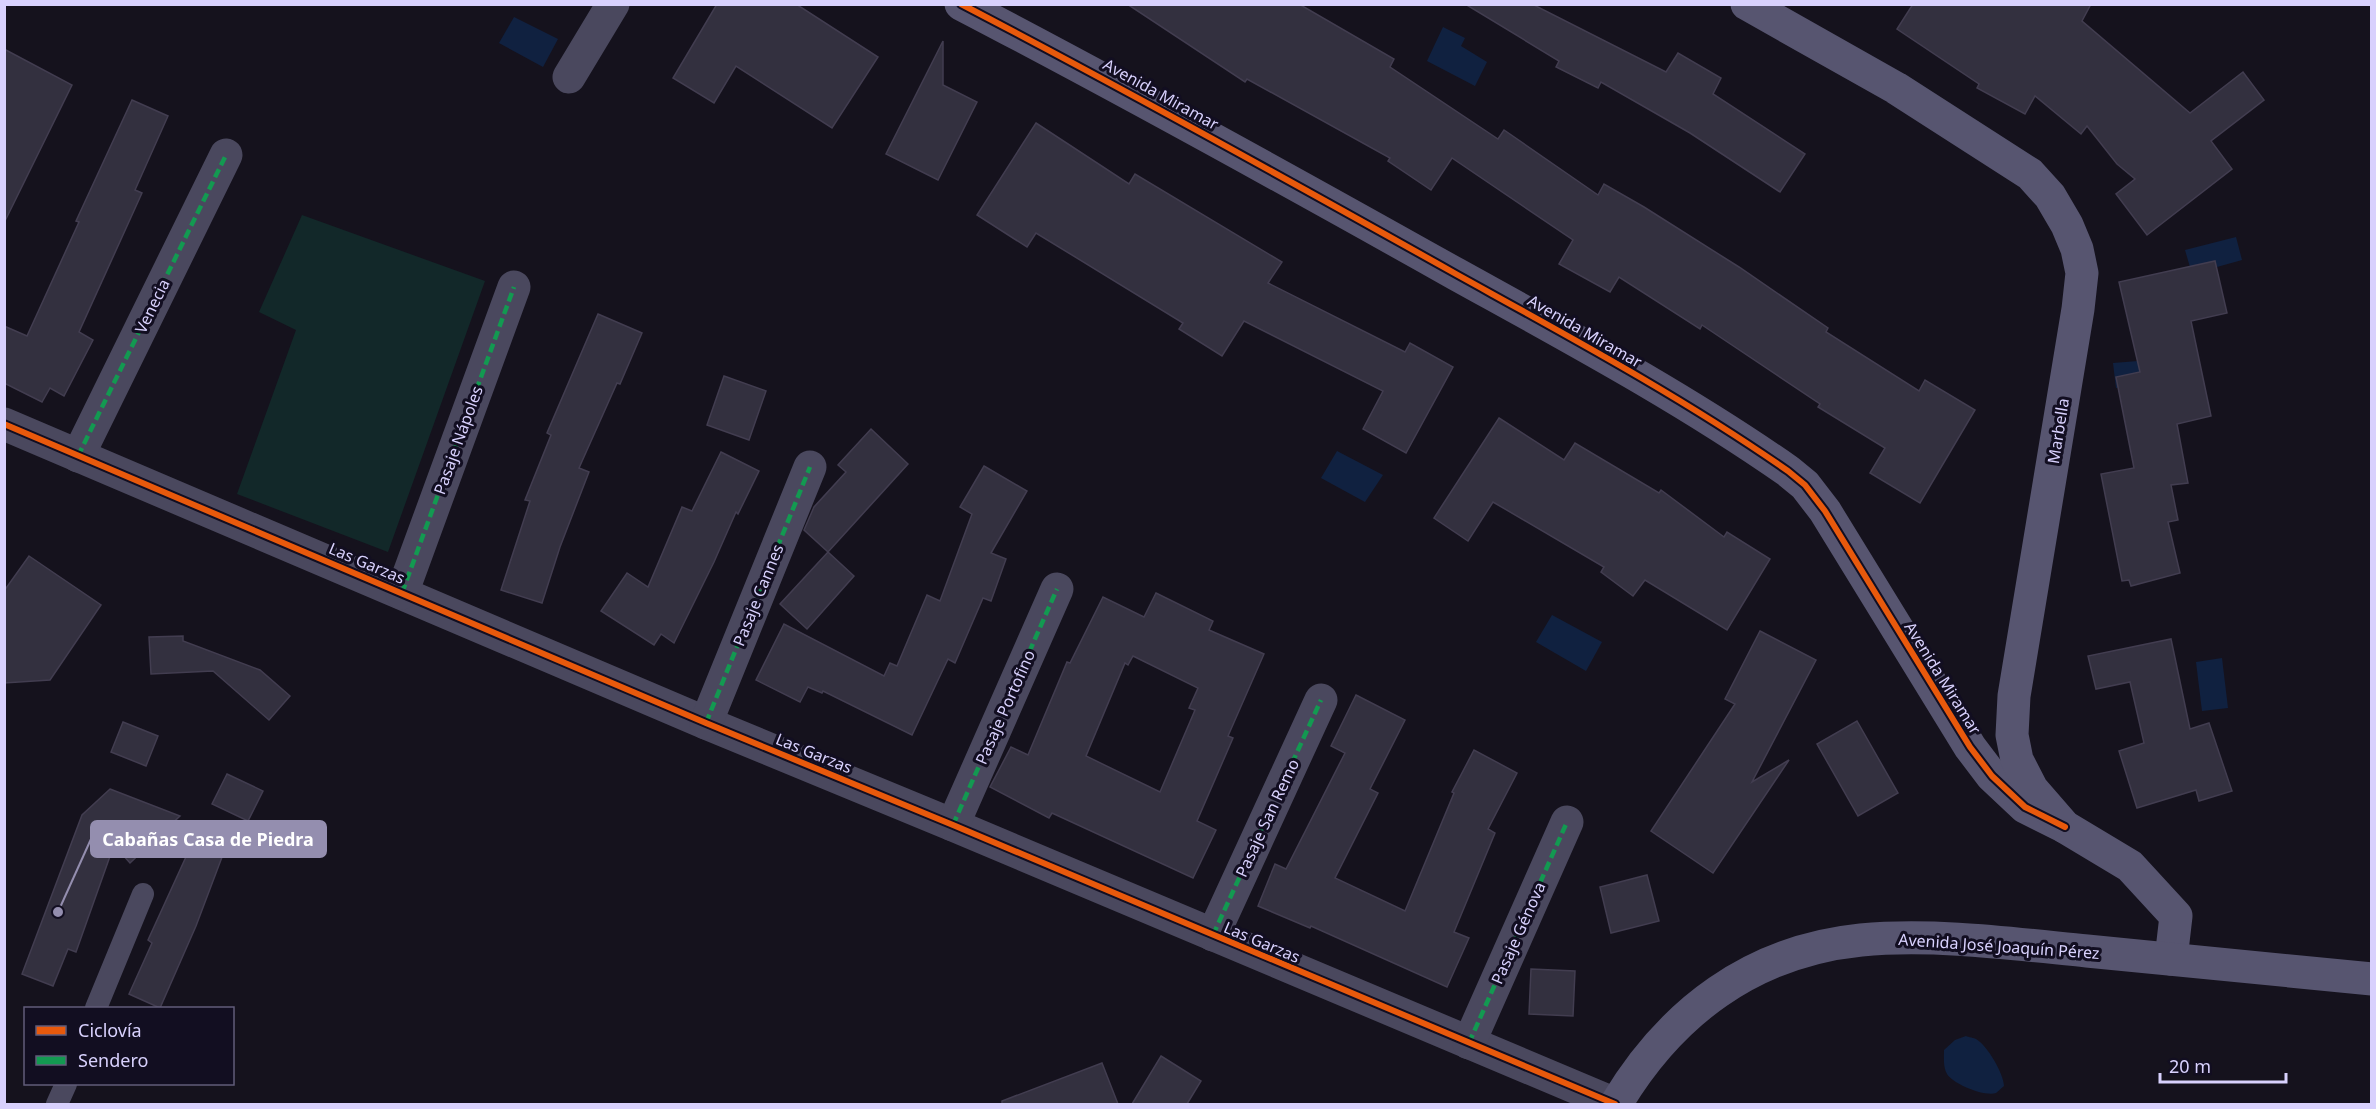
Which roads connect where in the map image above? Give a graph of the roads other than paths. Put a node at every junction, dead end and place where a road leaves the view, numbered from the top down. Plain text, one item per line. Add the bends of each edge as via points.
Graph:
1 (613, 4) edge
2 (961, 4) edge
3 (1748, 4) edge
4 (569, 77) dead end
5 (226, 155) dead end
6 (514, 287) dead end
7 (4, 424) edge
8 (78, 456) junction
9 (810, 467) dead end
10 (1058, 590) dead end
11 (402, 593) junction
12 (1321, 700) dead end
13 (706, 723) junction
14 (1567, 822) dead end
15 (953, 825) junction
16 (2065, 827) junction
17 (143, 894) dead end
18 (1213, 935) junction
19 (2171, 959) junction
20 (2372, 979) edge
21 (96, 1007) edge
22 (1469, 1043) junction
23 (65, 1085) edge
24 (57, 1104) edge
25 (1615, 1104) edge

1 - 4 street
2 - 16 street, Avenida Miramar via 1269,169 1616,364 1788,471 1825,511 1948,714 1992,776 2025,807
3 - 16 street, Marbella via 1896,88 2031,174 2050,196 2077,249 2082,273 2078,309 2014,696 2012,735 2017,760 2032,789
5 - 8 street, Venecia
6 - 11 street, Pasaje Nápoles
7 - 8 street, Las Garzas
8 - 11 street, Las Garzas
9 - 13 street, Pasaje Cannes
10 - 15 street, Pasaje Portofino
11 - 13 street, Las Garzas
12 - 18 street, Pasaje San Remo
13 - 15 street, Las Garzas
14 - 22 street, Pasaje Génova
15 - 18 street, Las Garzas
16 - 19 street, Marbella via 2130,866 2176,916
17 - 21 lane
18 - 22 street, Las Garzas
19 - 20 street, Avenida José Joaquín Pérez
19 - 25 street, Avenida José Joaquín Pérez via 1984,941 1918,939 1863,940 1809,949 1742,977 1687,1015 1647,1057
22 - 25 street, Las Garzas
23 - 24 lane

